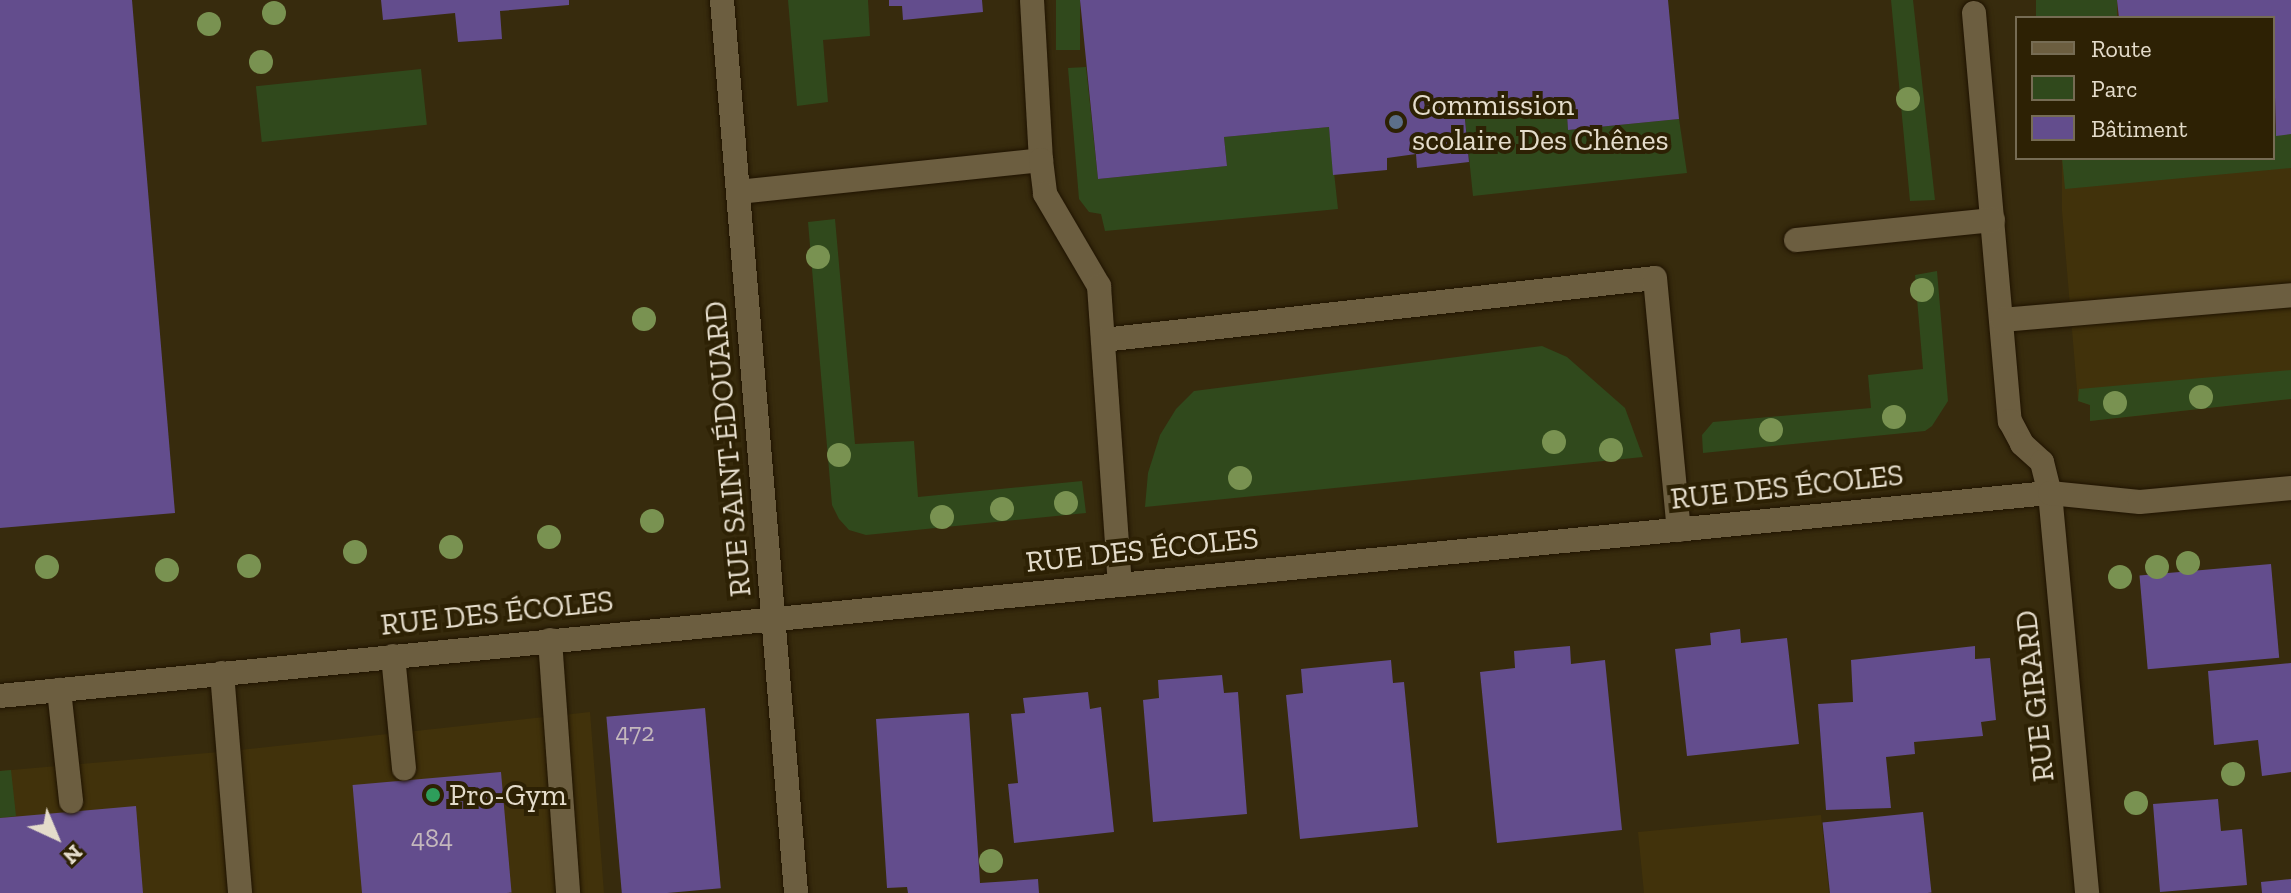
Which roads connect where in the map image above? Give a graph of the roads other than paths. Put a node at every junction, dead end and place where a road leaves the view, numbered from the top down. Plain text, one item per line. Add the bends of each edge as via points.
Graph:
1 (722, 0) edge
2 (1032, 0) edge
3 (1974, 13) dead end
4 (1041, 160) junction
5 (738, 192) junction
6 (1993, 220) junction
7 (1796, 240) dead end
8 (2291, 295) edge
9 (2002, 320) junction
10 (1103, 340) junction
11 (2291, 488) edge
12 (2050, 493) junction
13 (1679, 530) junction
14 (1120, 584) junction
15 (774, 619) junction
16 (550, 640) junction
17 (393, 656) junction
18 (222, 673) junction
19 (59, 690) junction
20 (0, 696) edge
21 (404, 768) dead end
22 (71, 801) dead end
23 (240, 893) edge
24 (568, 893) edge
25 (796, 893) edge
26 (2087, 893) edge

1 - 5 street, RUE SAINT-ÉDOUARD
2 - 4 street
3 - 6 street, RUE GIRARD
4 - 5 street
4 - 10 street via 1045,194 1099,286
5 - 15 street, RUE SAINT-ÉDOUARD
6 - 7 street
6 - 9 street, RUE GIRARD
8 - 9 street
9 - 12 street, RUE GIRARD via 2010,421 2022,444 2042,462
10 - 13 street via 1655,278
10 - 14 street
11 - 12 street, RUE DES ÉCOLES via 2140,502
12 - 13 street, RUE DES ÉCOLES
12 - 26 street, RUE GIRARD
13 - 14 street, RUE DES ÉCOLES
14 - 15 street, RUE DES ÉCOLES
15 - 16 street, RUE DES ÉCOLES
15 - 25 street, RUE SAINT-ÉDOUARD
16 - 17 street, RUE DES ÉCOLES
16 - 24 street
17 - 18 street, RUE DES ÉCOLES
17 - 21 street
18 - 19 street, RUE DES ÉCOLES
18 - 23 street
19 - 20 street, RUE DES ÉCOLES
19 - 22 street

